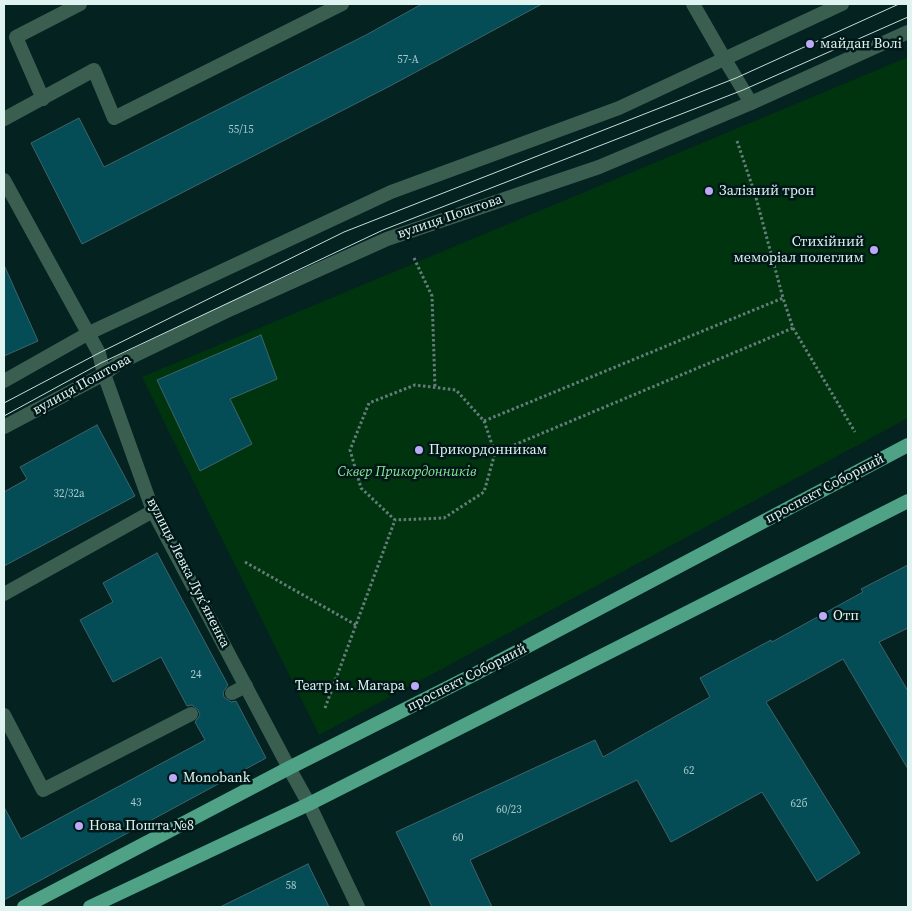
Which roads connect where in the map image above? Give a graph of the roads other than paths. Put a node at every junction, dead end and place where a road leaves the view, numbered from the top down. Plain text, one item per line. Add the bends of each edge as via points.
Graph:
1 (80, 4) edge
2 (342, 4) edge
3 (693, 4) edge
4 (842, 4) edge
5 (908, 32) edge
6 (724, 58) junction
7 (43, 98) junction
8 (751, 103) junction
9 (4, 120) edge
10 (4, 180) edge
11 (89, 333) junction
12 (104, 374) junction
13 (4, 382) edge
14 (4, 427) edge
15 (908, 445) edge
16 (908, 501) edge
17 (153, 511) junction
18 (4, 594) edge
19 (246, 686) junction
20 (232, 693) dead end
21 (191, 714) dead end
22 (4, 715) edge
23 (289, 768) junction
24 (309, 804) junction
25 (24, 907) edge
26 (90, 907) edge
27 (358, 907) edge

1 - 7 street via 16,37
2 - 7 street via 114,118 94,70
3 - 6 street
4 - 6 street
5 - 8 street, вулиця Поштова
6 - 8 street
6 - 11 street via 619,108 392,192
7 - 9 street
8 - 12 street, вулиця Поштова via 599,167 387,239 231,308
10 - 11 street, вулиця Левка Лукʼяненка
11 - 12 street, вулиця Левка Лукʼяненка via 99,353
11 - 13 street
12 - 14 street, вулиця Поштова
12 - 17 street, вулиця Левка Лукʼяненка
15 - 23 main road, проспект Соборний via 484,670
16 - 24 main road
17 - 18 street
17 - 19 street, вулиця Левка Лукʼяненка
19 - 20 street
19 - 23 street, вулиця Левка Лукʼяненка
21 - 22 street via 43,790
23 - 24 street, вулиця Левка Лукʼяненка
23 - 25 main road, проспект Соборний
24 - 26 main road
24 - 27 street, вулиця Левка Лукʼяненка

